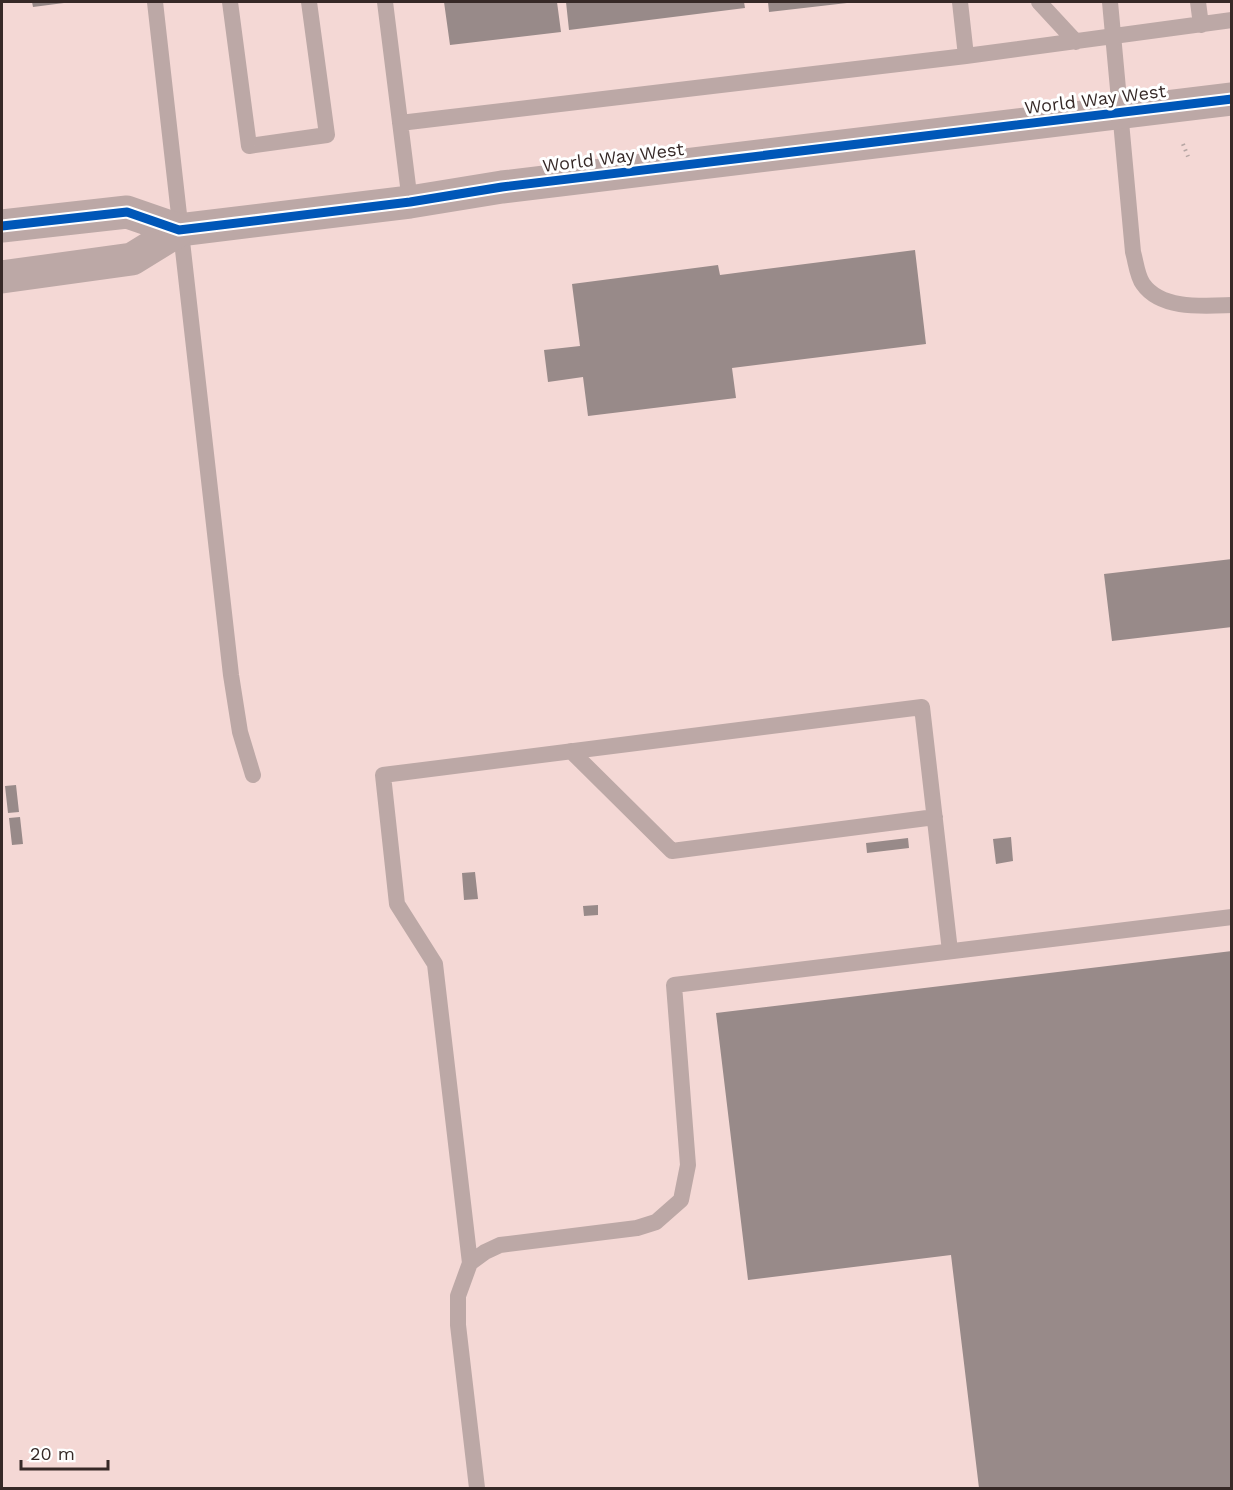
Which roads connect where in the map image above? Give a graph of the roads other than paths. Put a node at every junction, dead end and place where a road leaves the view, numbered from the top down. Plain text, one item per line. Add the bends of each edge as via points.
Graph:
1 (155, 2) edge
2 (230, 2) edge
3 (309, 2) edge
4 (385, 2) edge
5 (960, 2) edge
6 (1039, 2) edge
7 (1110, 2) edge
8 (1198, 2) edge
9 (1232, 20) edge
10 (1201, 25) junction
11 (1113, 37) junction
12 (1076, 42) junction
13 (966, 56) junction
14 (1230, 101) edge
15 (1120, 112) junction
16 (400, 123) junction
17 (410, 202) junction
18 (2, 226) edge
19 (179, 230) junction
20 (2, 277) edge
21 (1232, 304) edge
22 (571, 751) junction
23 (254, 775) dead end
24 (935, 818) junction
25 (1232, 917) edge
26 (951, 951) junction
27 (470, 1263) junction
28 (477, 1488) edge

1 - 19 lane
2 - 3 lane via 249,146 327,135
4 - 16 lane
5 - 13 lane
6 - 12 lane
7 - 11 lane
8 - 10 lane
9 - 10 lane
10 - 11 lane
11 - 12 lane
11 - 15 lane
12 - 13 lane
13 - 16 lane
14 - 15 street, World Way West
15 - 17 street, World Way West via 502,187
15 - 21 lane via 1133,252 1142,283 1156,297 1169,302
16 - 17 lane
17 - 19 street, World Way West
18 - 19 street, World Way West via 127,212
19 - 20 street, World Way West via 132,259
19 - 23 lane via 231,675 240,732
22 - 24 lane via 672,851
22 - 24 lane via 922,707
22 - 27 lane via 383,775 397,904 435,964
24 - 26 lane
25 - 26 lane
26 - 27 lane via 674,986 688,1165 681,1200 656,1222 637,1228 500,1245
27 - 28 lane via 458,1296 458,1325

